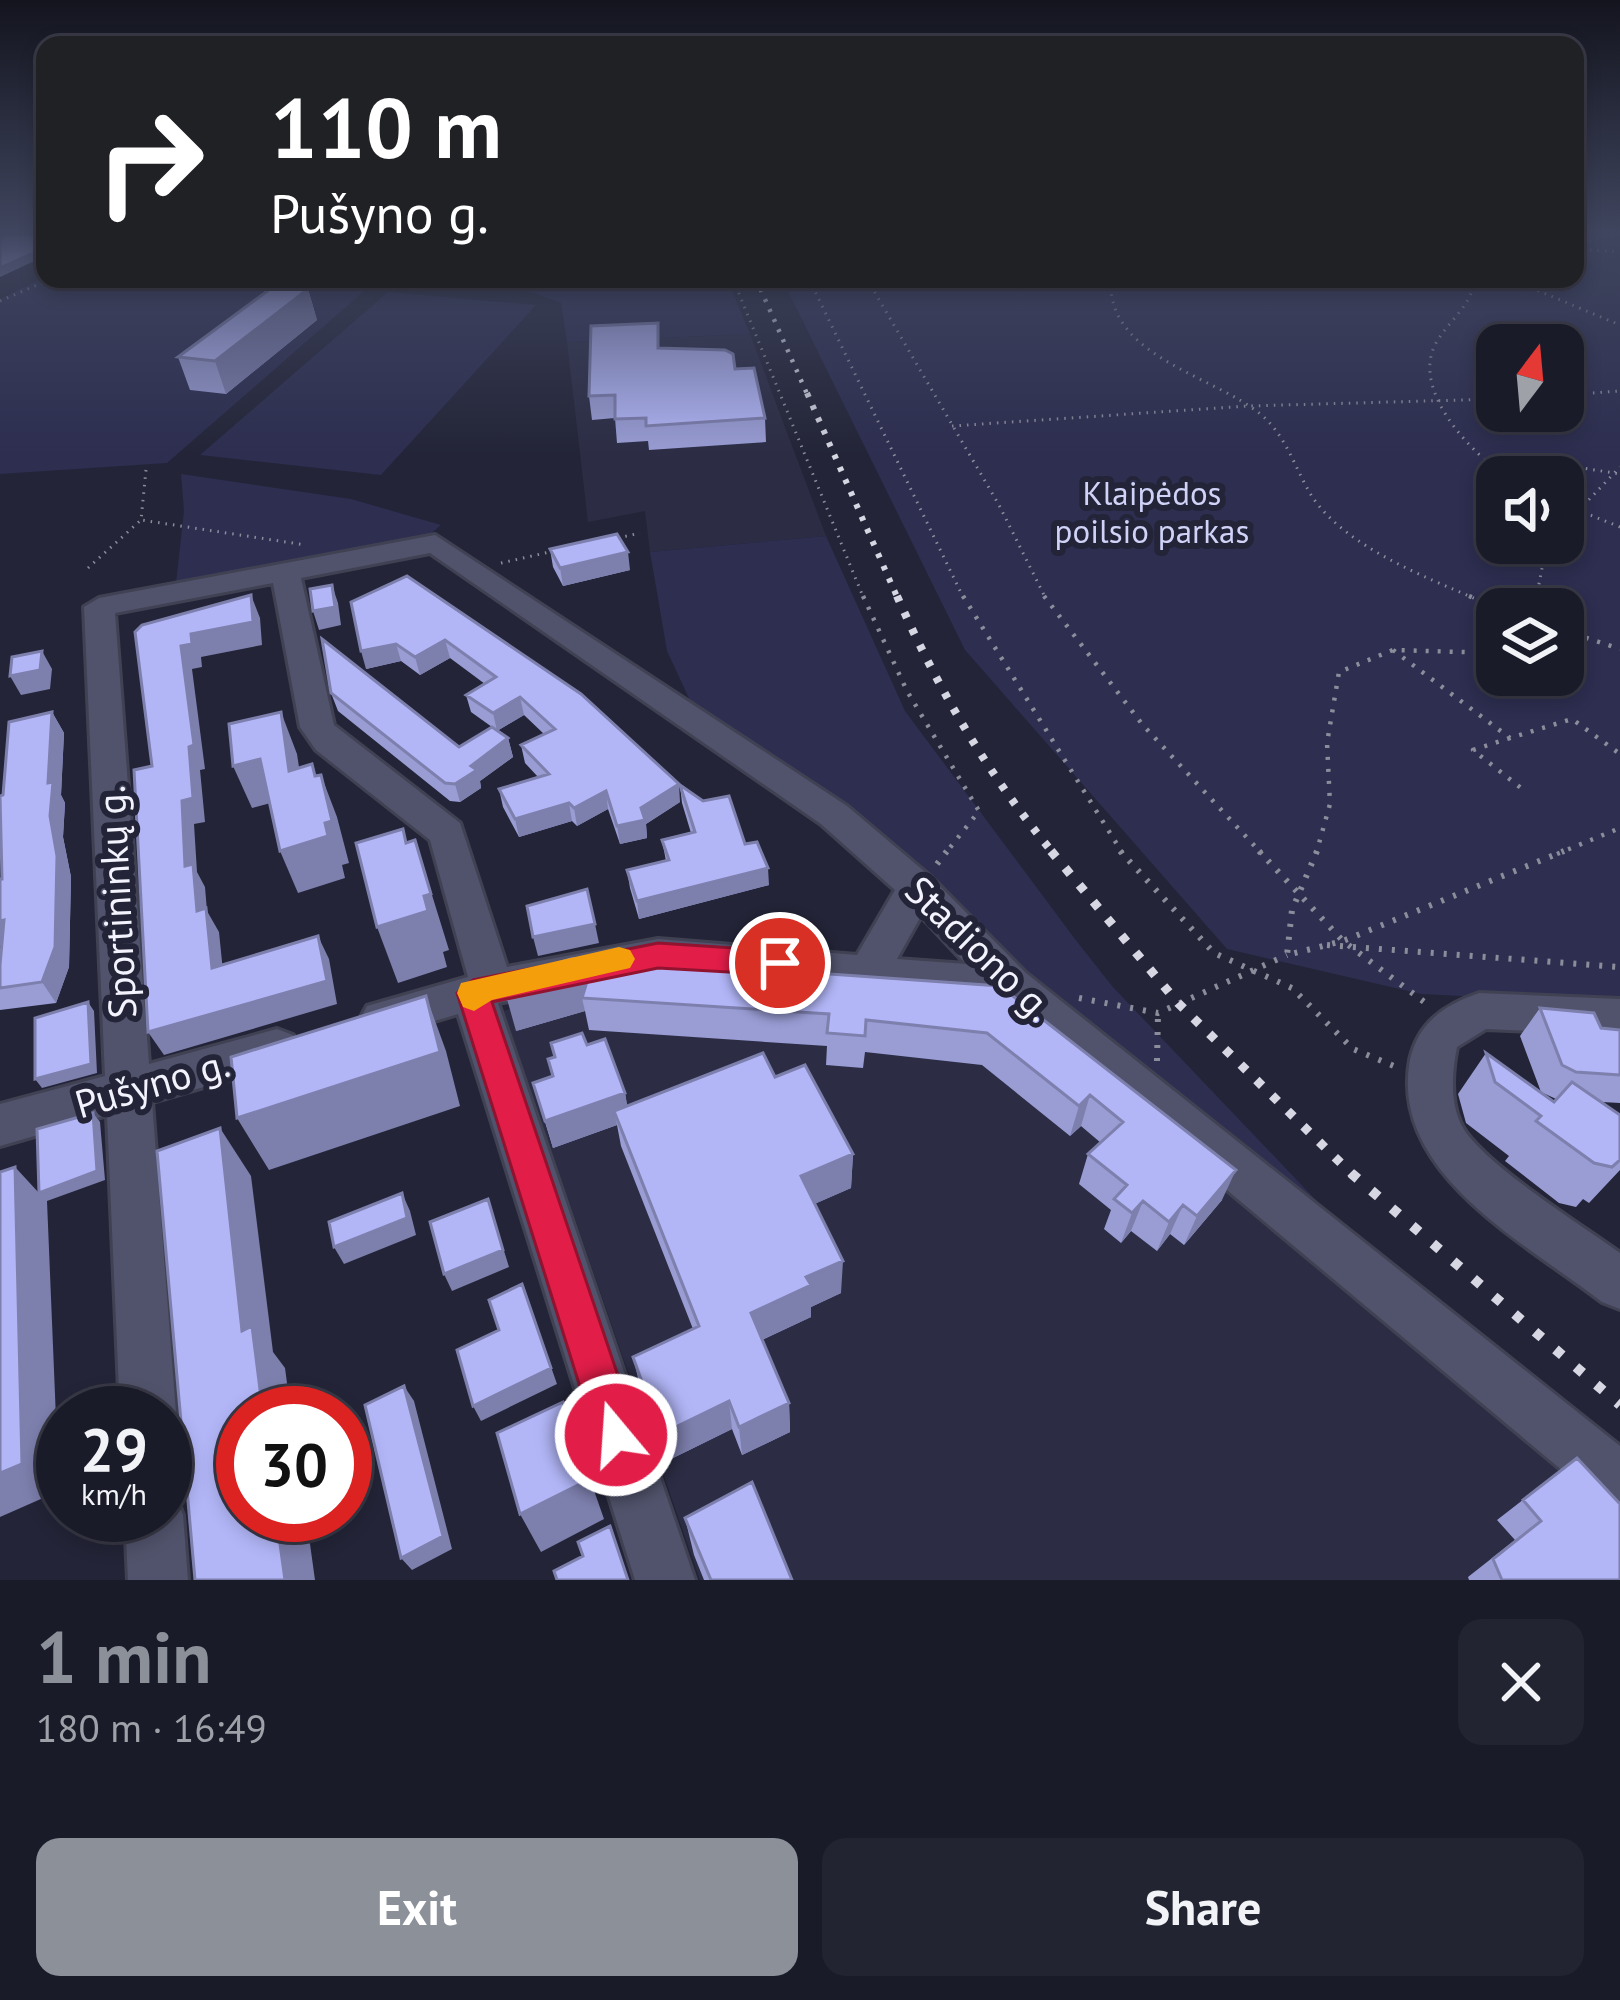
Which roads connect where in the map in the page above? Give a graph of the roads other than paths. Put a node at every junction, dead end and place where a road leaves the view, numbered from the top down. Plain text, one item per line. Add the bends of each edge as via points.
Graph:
1 (296, 558) junction
2 (99, 608) joint
3 (917, 887) junction
4 (870, 970) junction
5 (1011, 985) junction
6 (482, 990) junction
7 (1620, 1017) edge
8 (128, 1091) junction
9 (0, 1125) edge
10 (1620, 1284) edge
11 (146, 1386) edge
12 (1620, 1482) edge
13 (156, 1542) edge
14 (158, 1580) edge
15 (664, 1580) edge

1 - 2 street, Stadiono g.
1 - 3 street, Stadiono g. via 435,544 834,815
1 - 6 street via 317,727 447,833
2 - 8 street, Sportininkų g.
3 - 4 street
3 - 5 street, Stadiono g.
4 - 5 street, Pušyno g.
4 - 6 street, Pušyno g. via 658,955
5 - 12 street, Stadiono g.
6 - 8 street, Pušyno g.
6 - 15 street
7 - 10 street via 1478,1011 1438,1037 1429,1080 1443,1142 1486,1187
8 - 9 street, Pušyno g.
8 - 11 street, Sportininkų g.
13 - 14 street

